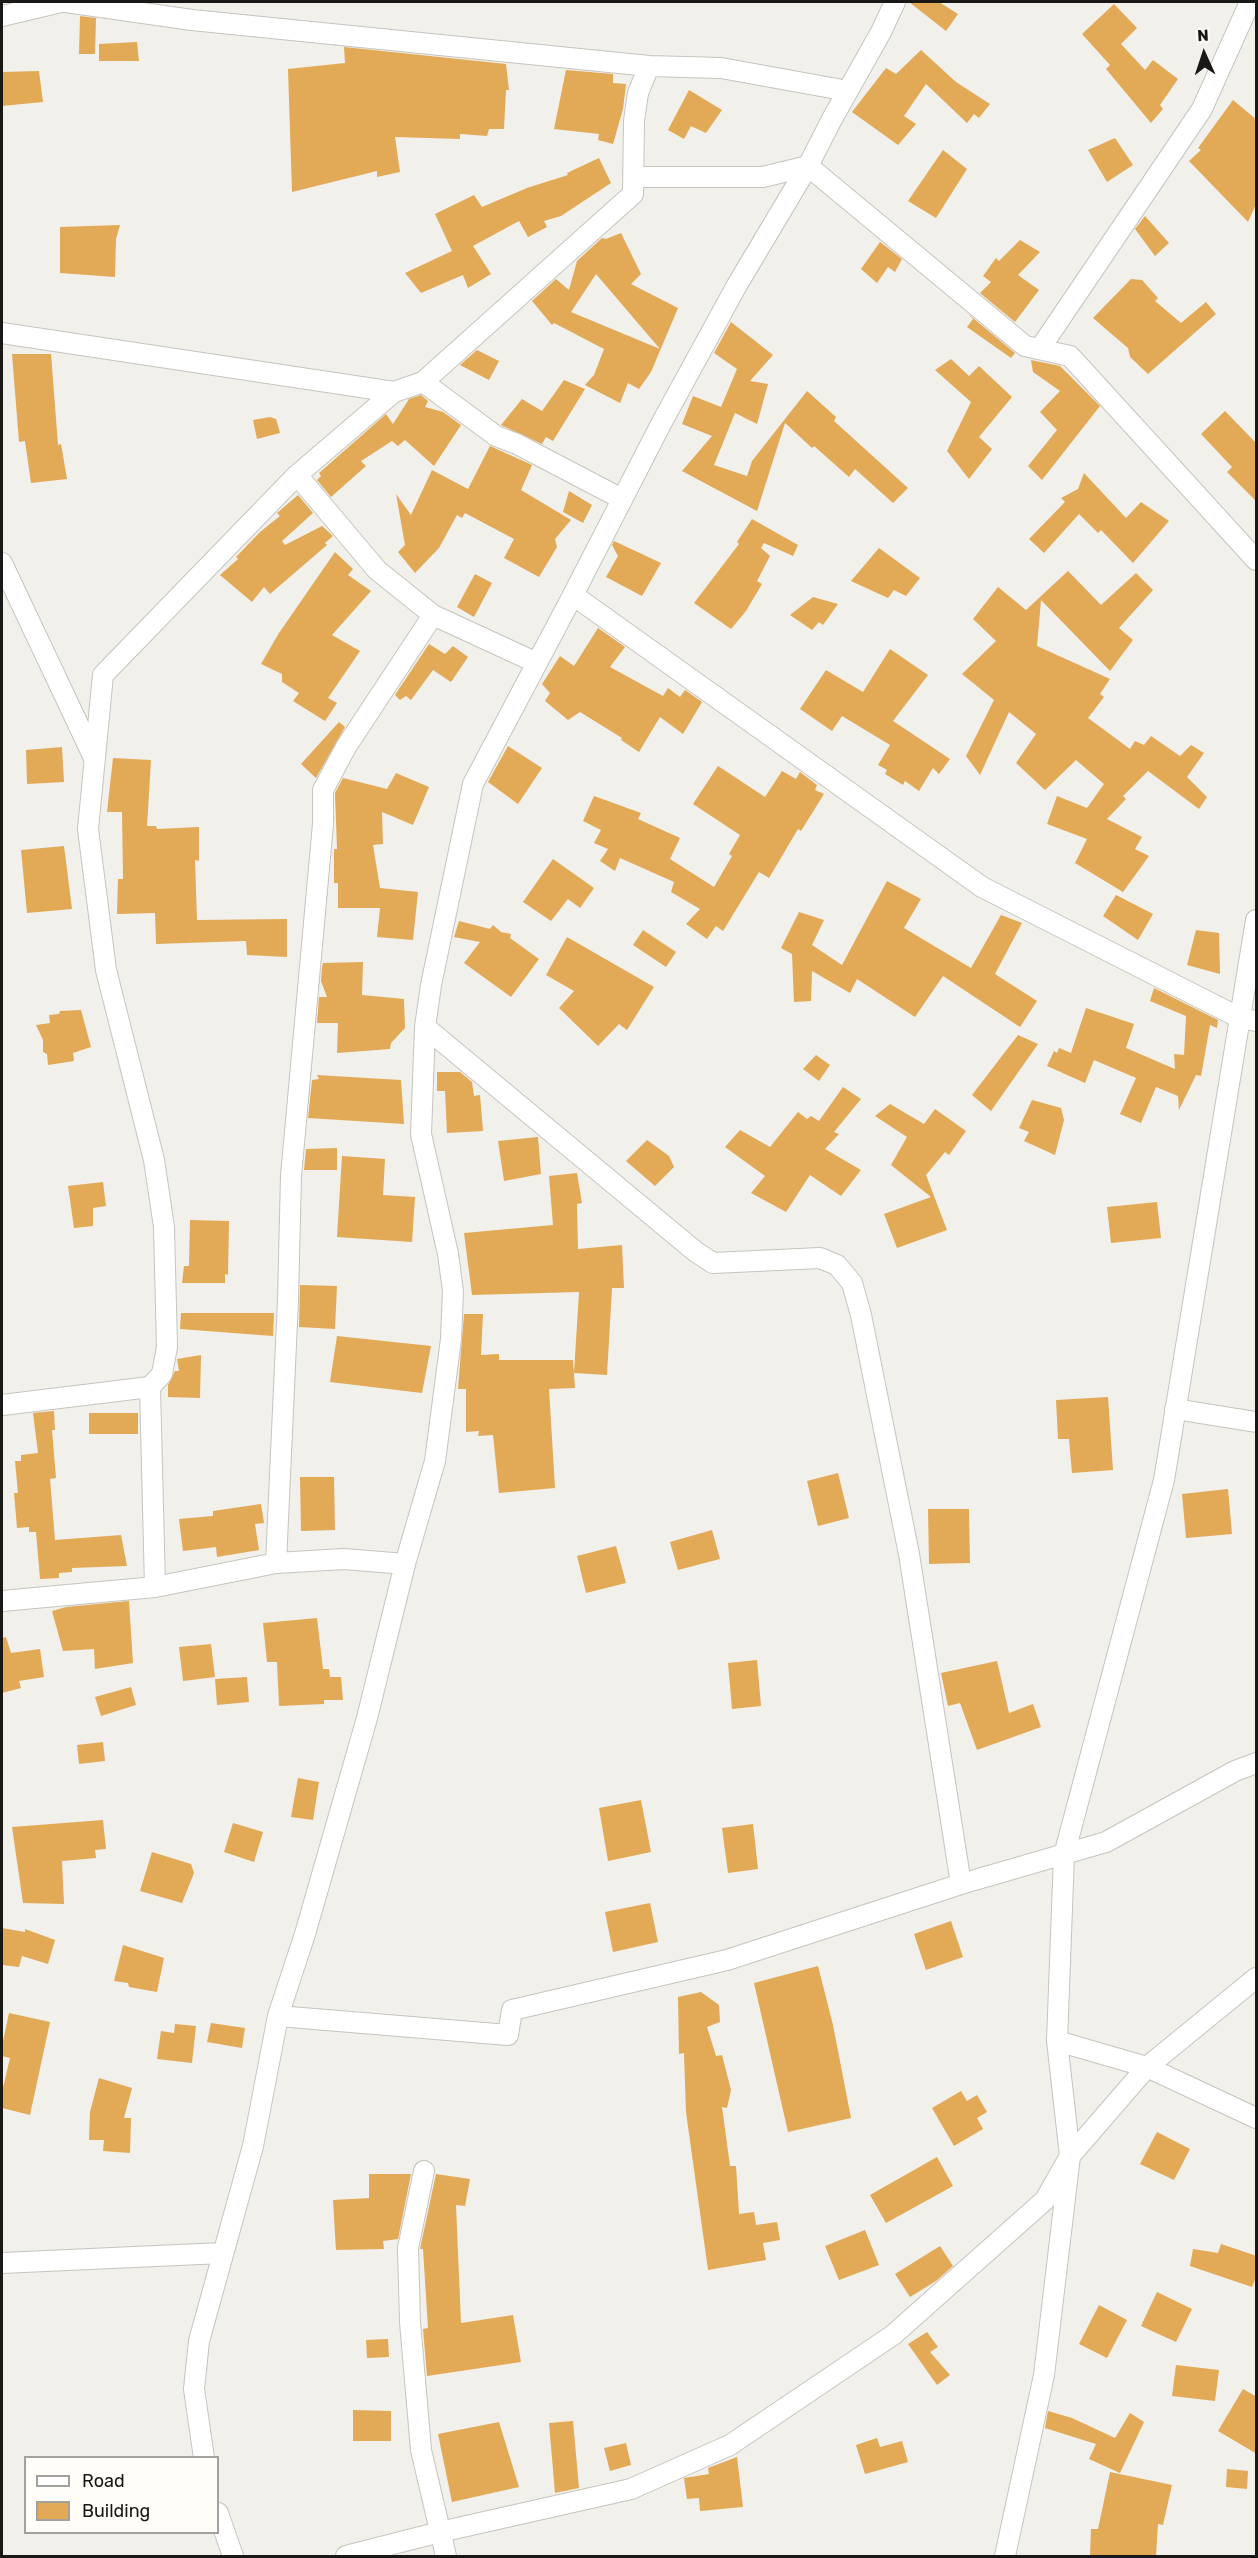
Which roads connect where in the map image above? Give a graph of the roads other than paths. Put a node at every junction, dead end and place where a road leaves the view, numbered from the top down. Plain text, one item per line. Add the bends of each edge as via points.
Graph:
1 (57, 2) edge
2 (895, 2) edge
3 (1250, 2) edge
4 (2, 16) edge
5 (649, 66) junction
6 (848, 91) junction
7 (808, 166) junction
8 (635, 177) junction
9 (2, 333) edge
10 (1041, 348) junction
11 (423, 382) junction
12 (394, 392) junction
13 (297, 475) junction
14 (622, 499) junction
15 (1257, 560) edge
16 (2, 563) edge
17 (573, 595) junction
18 (433, 615) junction
19 (537, 663) junction
20 (95, 758) junction
21 (1257, 920) edge
22 (1248, 1019) edge
23 (425, 1028) junction
24 (150, 1387) junction
25 (2, 1405) edge
26 (1175, 1409) junction
27 (1257, 1422) edge
28 (276, 1563) junction
29 (405, 1564) junction
30 (155, 1587) junction
31 (2, 1601) edge
32 (1257, 1763) edge
33 (1064, 1855) junction
34 (961, 1884) junction
35 (1257, 1978) edge
36 (278, 2016) junction
37 (1057, 2041) junction
38 (1147, 2067) junction
39 (1257, 2118) edge
40 (1070, 2156) junction
41 (424, 2171) dead end
42 (222, 2253) junction
43 (2, 2263) edge
44 (204, 2456) edge
45 (219, 2515) edge
46 (440, 2532) junction
47 (233, 2556) edge
48 (346, 2556) edge
49 (446, 2556) edge
50 (1005, 2556) edge

1 - 4 street
1 - 5 street via 192,20
2 - 6 street
3 - 10 street via 1202,109
5 - 6 street via 721,68
5 - 8 street via 638,93 634,121
6 - 7 street
7 - 8 street via 763,177
7 - 10 street via 1025,346
7 - 14 street via 737,285
8 - 11 street via 633,194
9 - 12 street
10 - 15 street via 1070,356
11 - 12 street
11 - 14 street via 496,436
12 - 13 street
13 - 18 street via 377,570
13 - 20 street via 103,675
14 - 17 street
16 - 20 street
17 - 19 street
17 - 22 street via 982,887
18 - 19 street
18 - 28 street via 346,747 323,789 291,1176
19 - 23 street via 472,784
20 - 24 street via 88,829 106,970 154,1160 165,1227 167,1347 162,1374
21 - 22 street
22 - 26 street
23 - 29 street via 421,1134 453,1291 451,1339 435,1461
23 - 34 street via 713,1263 820,1258 837,1265 852,1283 909,1554
24 - 25 street
24 - 30 street
26 - 27 street
26 - 33 street via 1164,1480
28 - 29 street via 344,1559
28 - 30 street
29 - 36 street via 367,1718
30 - 31 street
32 - 33 street via 1235,1771 1106,1842
33 - 34 street
33 - 37 street
34 - 36 street via 727,1960 512,2010 508,2035
35 - 38 street
36 - 42 street via 254,2146
37 - 38 street
37 - 40 street
38 - 39 street
38 - 40 street
40 - 46 street via 1045,2200 893,2335 730,2445 631,2489
40 - 50 street via 1044,2375
41 - 46 street via 408,2248 410,2322 421,2450
42 - 43 street
42 - 44 street via 199,2341 195,2379
45 - 47 street
46 - 48 street
46 - 49 street

